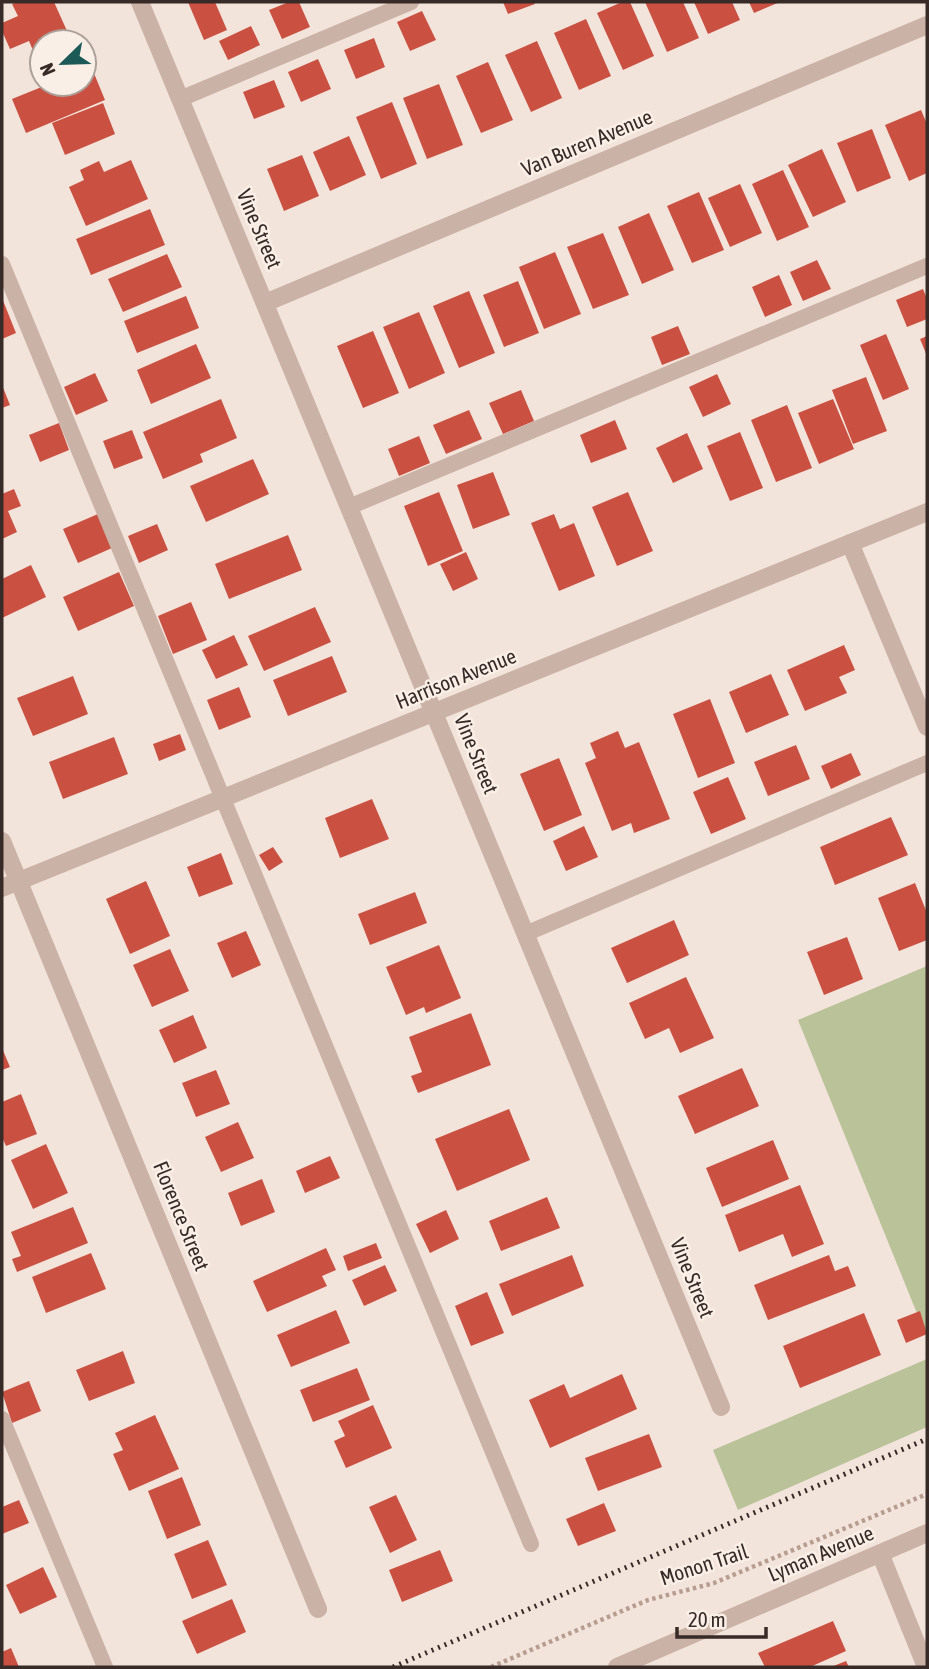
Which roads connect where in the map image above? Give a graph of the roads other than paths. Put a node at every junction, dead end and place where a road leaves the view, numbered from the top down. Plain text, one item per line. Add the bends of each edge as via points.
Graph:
1 (140, 2) edge
2 (411, 2) edge
3 (927, 25) edge
4 (180, 99) junction
5 (2, 264) edge
6 (927, 267) edge
7 (265, 303) junction
8 (349, 507) junction
9 (927, 512) edge
10 (850, 543) junction
11 (434, 712) junction
12 (927, 727) edge
13 (927, 763) edge
14 (223, 796) junction
15 (2, 841) edge
16 (10, 884) edge
17 (526, 933) junction
18 (720, 1407) dead end
19 (2, 1419) edge
20 (927, 1533) edge
21 (531, 1544) dead end
22 (880, 1553) junction
23 (318, 1609) dead end
24 (106, 1667) edge
25 (617, 1667) edge
26 (926, 1667) edge

1 - 4 street, Vine Street
2 - 4 lane
3 - 7 street, Van Buren Avenue
4 - 7 street, Vine Street
5 - 14 lane
6 - 8 lane
7 - 8 street, Vine Street
8 - 11 street, Vine Street
9 - 10 street, Harrison Avenue
10 - 11 street, Harrison Avenue
10 - 12 street
11 - 14 street, Harrison Avenue
11 - 17 street, Vine Street
13 - 17 lane
14 - 16 street, Harrison Avenue
14 - 21 lane
15 - 16 street, Florence Street
16 - 23 street, Florence Street
17 - 18 street, Vine Street
19 - 24 lane
20 - 22 street, Lyman Avenue
22 - 25 street, Lyman Avenue
22 - 26 street

